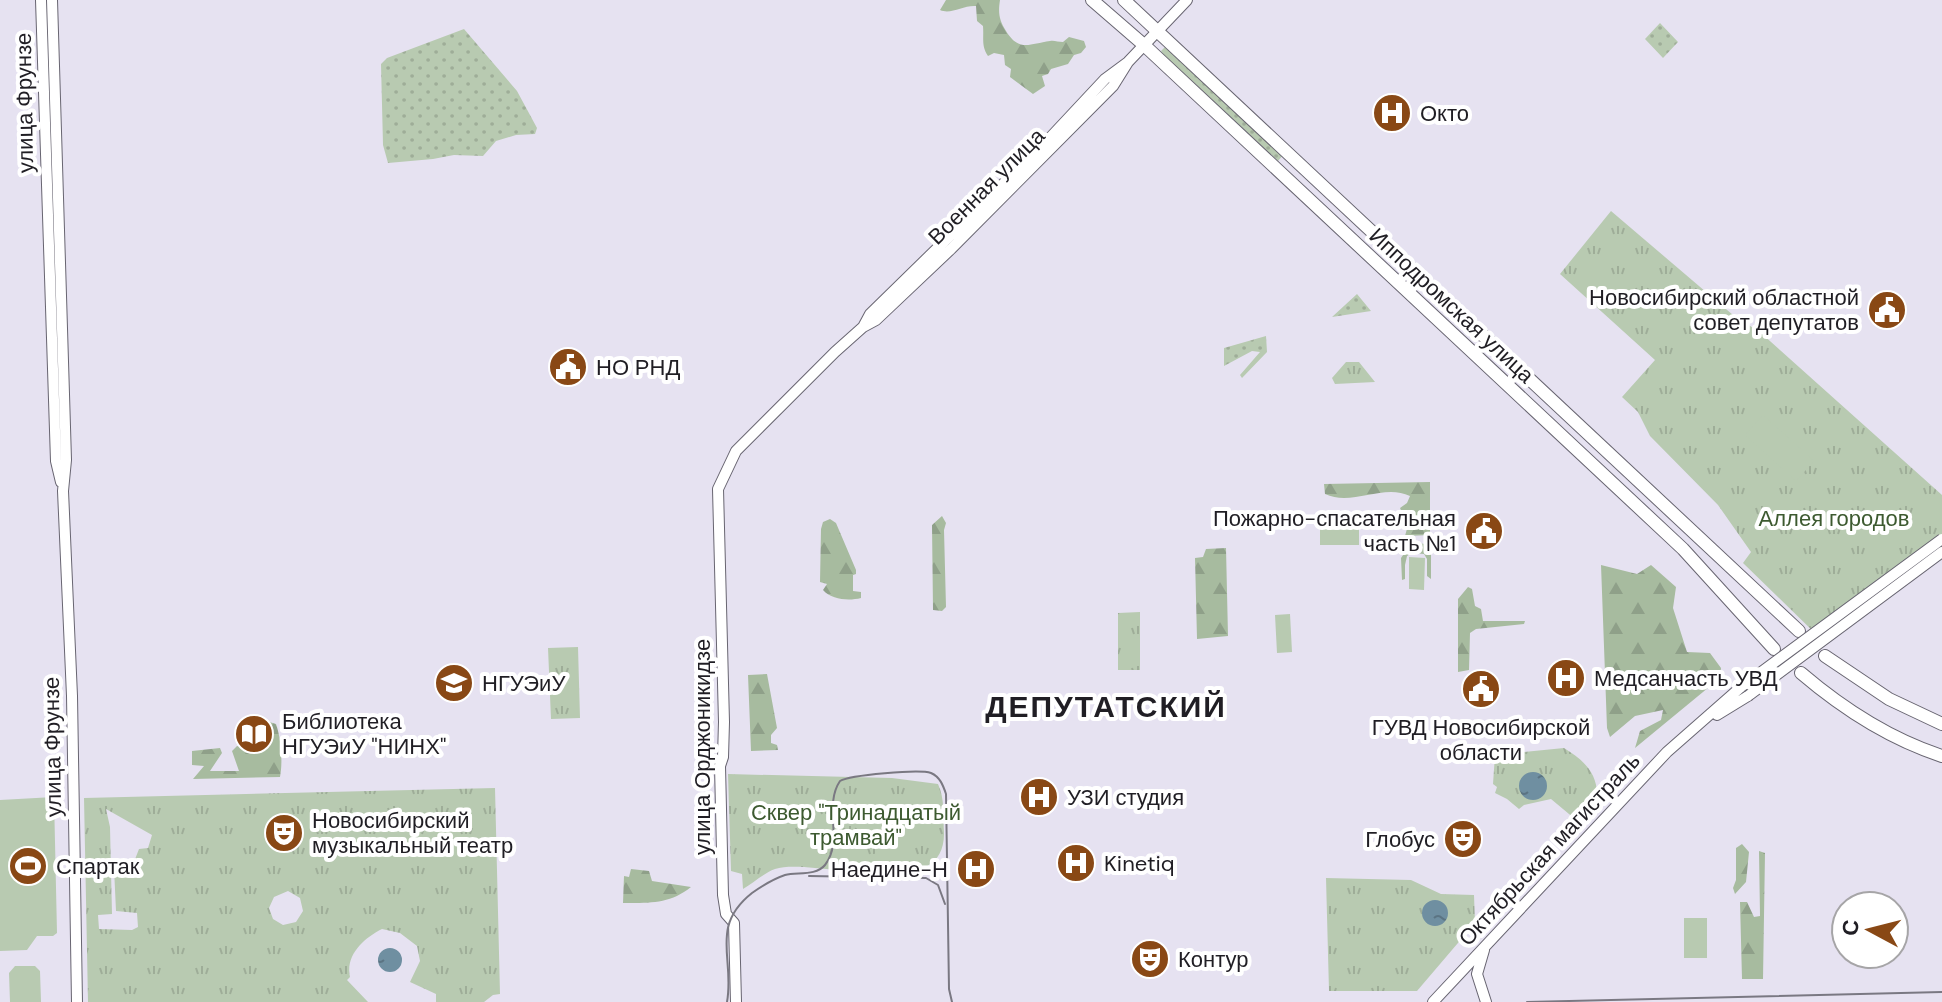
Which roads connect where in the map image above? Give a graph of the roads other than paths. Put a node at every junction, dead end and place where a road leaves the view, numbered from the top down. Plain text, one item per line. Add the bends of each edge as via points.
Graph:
1 (41, 0) edge
2 (52, 0) edge
3 (1092, 0) edge
4 (1124, 0) edge
5 (1187, 0) edge
6 (1158, 32) junction
7 (1144, 45) junction
8 (718, 489) joint
9 (63, 491) junction
10 (1942, 539) edge
11 (1942, 552) edge
12 (1799, 631) dead end
13 (1774, 649) dead end
14 (1825, 656) dead end
15 (1801, 673) dead end
16 (1745, 692) junction
17 (1942, 724) edge
18 (1942, 756) edge
19 (1486, 946) junction
20 (77, 1002) edge
21 (736, 1002) edge
22 (1433, 1002) edge
23 (1486, 1002) edge

1 - 9 main road, улица Фрунзе via 56,461
2 - 9 main road, улица Фрунзе
3 - 7 highway, Ипподромская улица
4 - 6 highway, Ипподромская улица
5 - 6 main road, Военная улица
6 - 7 main road, Военная улица
6 - 12 highway, Ипподромская улица
7 - 8 main road, Военная улица via 736,451
7 - 13 highway, Ипподромская улица via 1683,549
8 - 21 main road, улица Орджоникидзе via 723,895 726,914 734,923
9 - 20 main road, улица Фрунзе
10 - 16 main road, Октябрьская магистраль, bridge
11 - 16 main road, Октябрьская магистраль, bridge
14 - 17 highway via 1889,699
15 - 18 highway via 1879,728
16 - 19 main road, Октябрьская магистраль via 1667,752
19 - 22 main road, Октябрьская магистраль
19 - 23 main road via 1477,974

